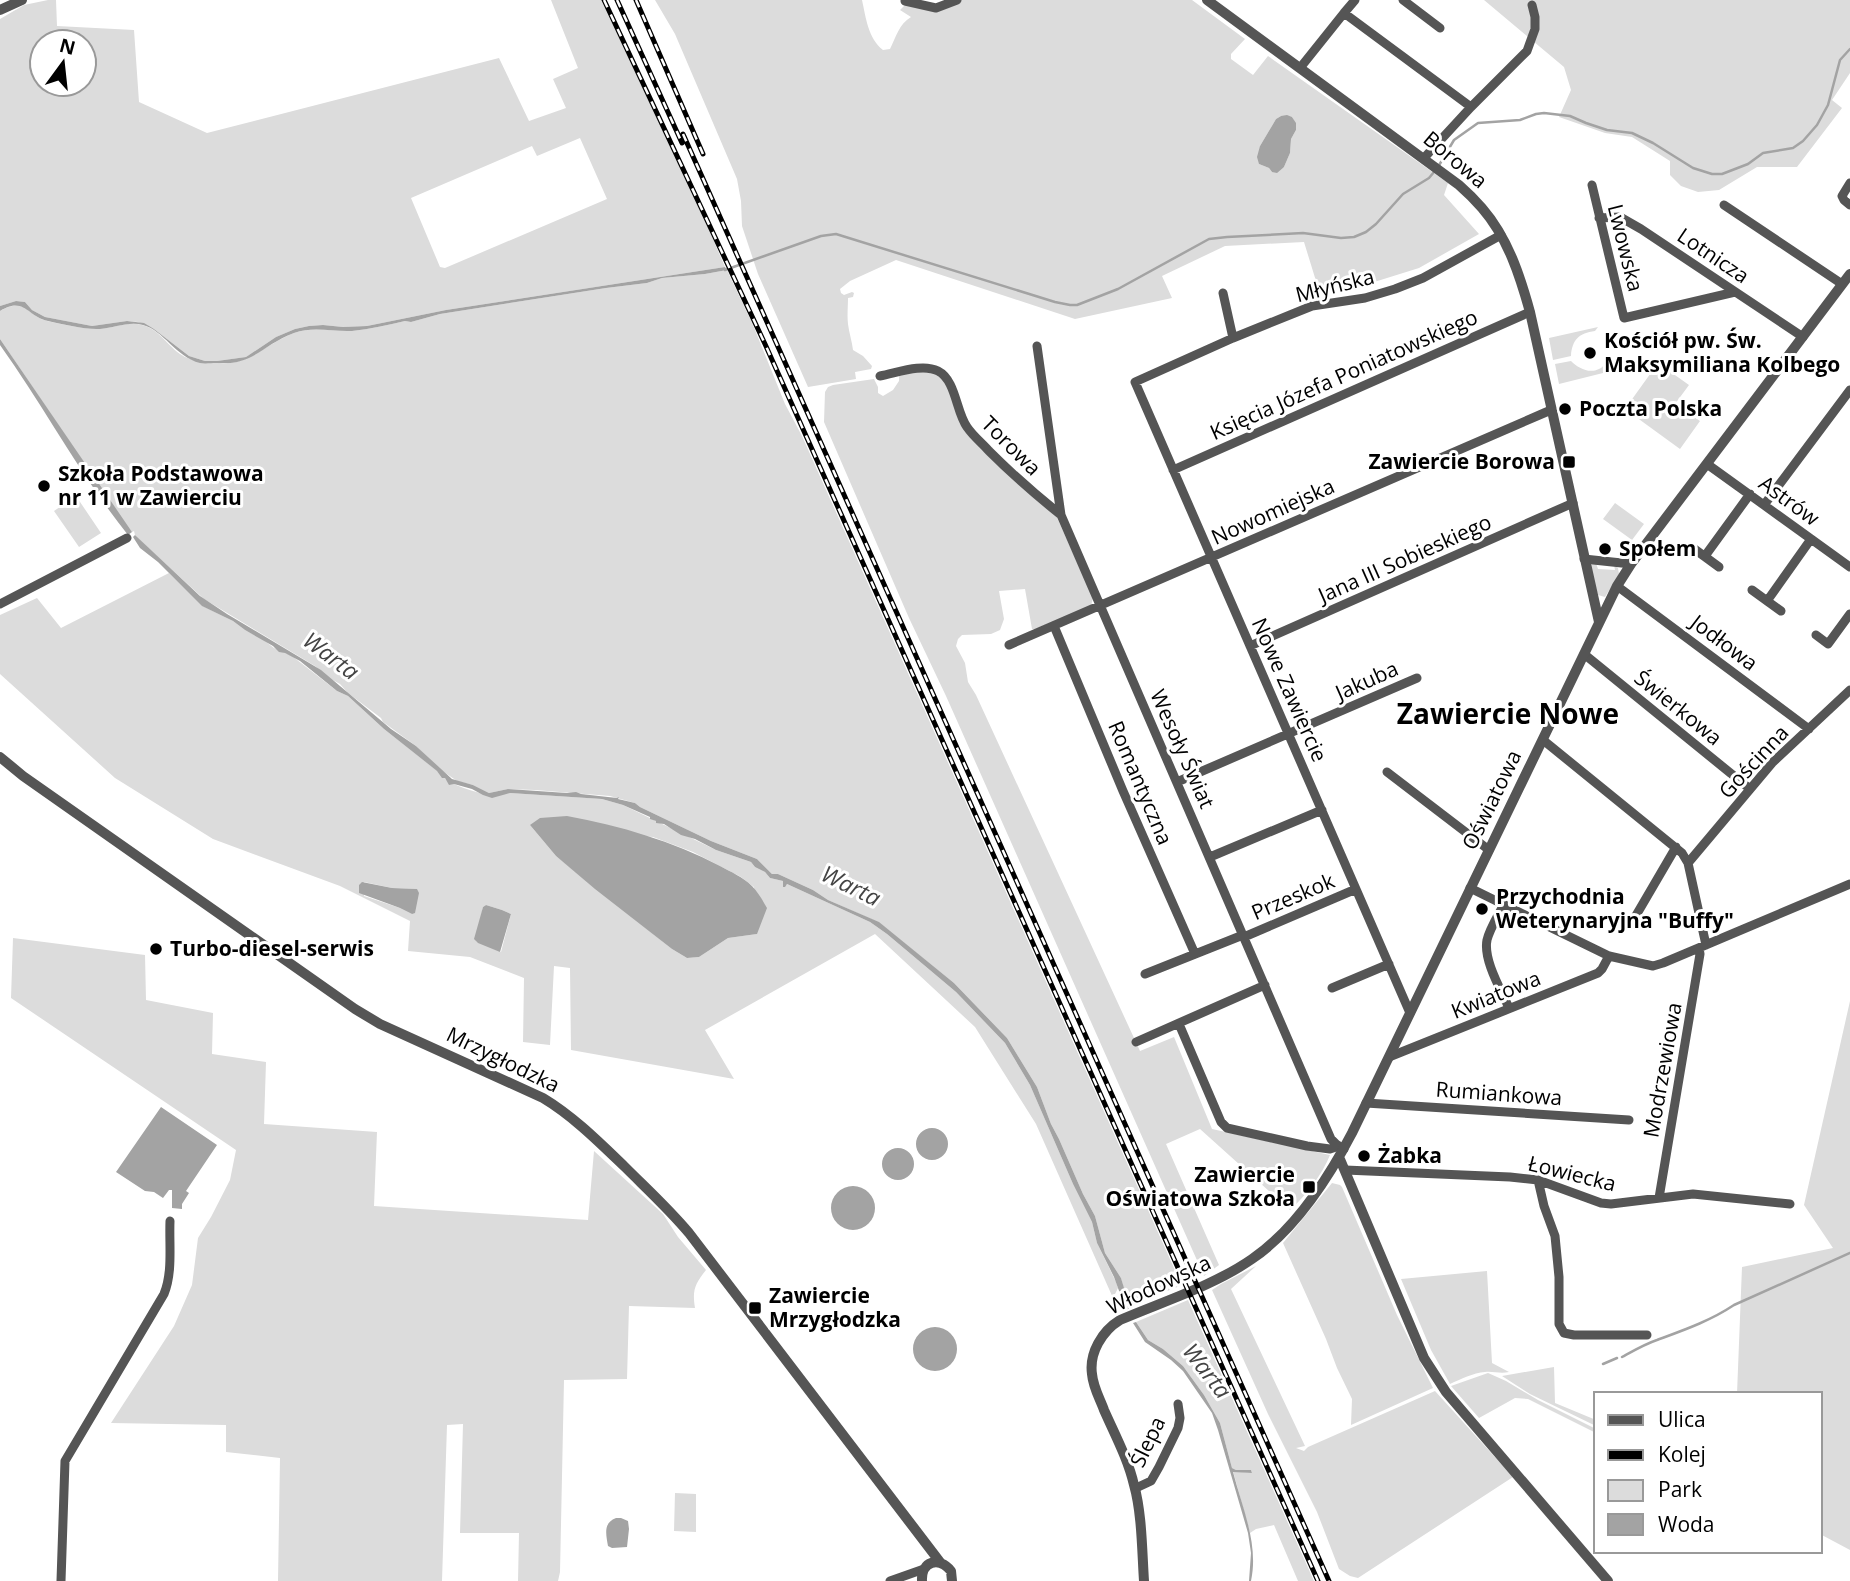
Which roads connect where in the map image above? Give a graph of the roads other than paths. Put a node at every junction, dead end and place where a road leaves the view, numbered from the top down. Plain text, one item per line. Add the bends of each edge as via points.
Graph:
1 (22, 0) edge
2 (957, 0) edge
3 (1207, 0) edge
4 (1355, 0) edge
5 (1403, 0) edge
6 (905, 1) edge
7 (1532, 5) dead end
8 (0, 10) edge
9 (1344, 13) junction
10 (1440, 28) dead end
11 (1300, 68) junction
12 (1471, 107) junction
13 (1432, 164) junction
14 (1850, 183) edge
15 (1592, 186) dead end
16 (1724, 205) dead end
17 (1850, 205) edge
18 (1599, 218) junction
19 (1501, 236) junction
20 (1850, 274) edge
21 (1842, 284) junction
22 (1735, 292) junction
23 (1223, 293) dead end
24 (1530, 312) junction
25 (1802, 337) junction
26 (1233, 338) junction
27 (1037, 346) dead end
28 (880, 376) dead end
29 (1135, 382) joint
30 (1850, 390) edge
31 (1551, 410) junction
32 (1707, 464) junction
33 (1173, 470) junction
34 (1750, 494) junction
35 (1573, 503) junction
36 (1764, 505) junction
37 (1061, 516) junction
38 (127, 538) dead end
39 (1811, 539) junction
40 (1693, 548) dead end
41 (1705, 556) junction
42 (1211, 558) junction
43 (1584, 559) junction
44 (1631, 564) junction
45 (1719, 566) dead end
46 (1850, 567) edge
47 (1617, 586) junction
48 (1752, 590) dead end
49 (1766, 601) junction
50 (0, 604) edge
51 (1100, 605) junction
52 (1781, 611) dead end
53 (1850, 614) edge
54 (1599, 622) junction
55 (1054, 626) junction
56 (1816, 635) dead end
57 (1009, 645) dead end
58 (1250, 646) junction
59 (1584, 654) junction
60 (1417, 678) dead end
61 (1850, 690) edge
62 (1809, 729) junction
63 (1289, 734) junction
64 (1543, 740) junction
65 (0, 757) edge
66 (1387, 772) dead end
67 (1177, 782) junction
68 (1750, 789) junction
69 (1322, 810) junction
70 (1676, 847) junction
71 (1489, 850) junction
72 (1210, 858) junction
73 (1688, 863) junction
74 (1850, 884) edge
75 (1470, 888) junction
76 (1356, 889) junction
77 (1504, 904) junction
78 (1631, 924) dead end
79 (1243, 936) junction
80 (1702, 946) junction
81 (1195, 954) junction
82 (1609, 956) junction
83 (1389, 964) junction
84 (1145, 974) dead end
85 (1265, 985) junction
86 (1332, 988) dead end
87 (1509, 1008) junction
88 (1410, 1013) junction
89 (1179, 1024) junction
90 (1136, 1042) dead end
91 (1389, 1057) junction
92 (1366, 1103) junction
93 (1629, 1120) dead end
94 (1340, 1151) junction
95 (1345, 1170) junction
96 (1538, 1180) junction
97 (1658, 1198) junction
98 (1790, 1204) dead end
99 (170, 1222) dead end
100 (1270, 1244) joint
101 (1647, 1335) dead end
102 (1178, 1404) dead end
103 (1136, 1488) junction
104 (920, 1537) junction
105 (940, 1562) junction
106 (925, 1567) junction
107 (955, 1579) edge
108 (61, 1581) edge
109 (890, 1581) edge
110 (922, 1581) edge
111 (1144, 1581) edge
112 (1608, 1581) edge

1 - 8 street
2 - 6 street via 936,8
3 - 11 street, Borowa
4 - 9 street
5 - 10 street
7 - 12 street via 1535,29 1530,46
9 - 11 street
9 - 12 street
11 - 13 street, Borowa
12 - 13 street
13 - 19 street, Borowa via 1483,209
14 - 17 street via 1842,196
15 - 18 street, Lwowska
16 - 21 street
18 - 22 street, Lotnicza via 1620,217
18 - 22 street, Lwowska via 1624,318
19 - 24 street, Borowa
19 - 26 street, Młyńska via 1395,289 1312,306
20 - 21 street, Oświatowa
21 - 25 street, Oświatowa
22 - 25 street, Lotnicza
23 - 26 street
24 - 31 street, Borowa
24 - 33 street, Księcia Józefa Poniatowskiego
25 - 32 street, Oświatowa
26 - 29 street, Młyńska
27 - 37 street, Wesoły Świat
28 - 37 street, Torowa via 923,368 944,375 967,427
29 - 33 street, Nowe Zawiercie
30 - 36 street
31 - 35 street, Borowa
31 - 42 street, Nowomiejska
32 - 34 street, Astrów
32 - 44 street, Oświatowa
33 - 42 street, Nowe Zawiercie
34 - 36 street, Astrów
34 - 41 street
35 - 43 street, Borowa
35 - 58 street, Jana III Sobieskiego
36 - 39 street, Astrów
37 - 51 street, Wesoły Świat
38 - 50 street
39 - 46 street, Astrów
39 - 49 street
40 - 41 street
41 - 45 street
42 - 51 street, Nowomiejska
42 - 58 street, Nowe Zawiercie
43 - 44 street
43 - 54 street, Borowa
44 - 47 street, Oświatowa
47 - 54 street, Oświatowa
47 - 62 street, Jodłowa
48 - 49 street
49 - 52 street
51 - 55 street, Nowomiejska
51 - 67 street, Wesoły Świat
53 - 56 street via 1828,644
54 - 59 street, Oświatowa
55 - 57 street, Nowomiejska
55 - 81 street, Romantyczna
58 - 63 street, Nowe Zawiercie
59 - 64 street, Oświatowa
59 - 68 street, Świerkowa
60 - 63 street, Jakuba
61 - 62 street, Gościnna
62 - 68 street, Gościnna
63 - 67 street, Jakuba
63 - 69 street, Nowe Zawiercie
64 - 70 street, Modrzewiowa
64 - 71 street, Oświatowa
65 - 104 street, Mrzygłodzka via 349,1005 380,1024 557,1106 672,1213
66 - 71 street
67 - 72 street, Wesoły Świat
68 - 73 street, Gościnna
69 - 72 street
69 - 76 street, Nowe Zawiercie
70 - 73 street, Modrzewiowa
70 - 78 street
71 - 75 street, Oświatowa
72 - 79 street, Wesoły Świat
73 - 80 street, Modrzewiowa
74 - 80 street
75 - 77 street
75 - 88 street, Oświatowa
76 - 79 street, Przeskok
76 - 83 street, Nowe Zawiercie
77 - 82 street
77 - 87 street via 1486,948
79 - 81 street, Przeskok
79 - 85 street, Wesoły Świat
80 - 82 street via 1657,966
80 - 97 street, Modrzewiowa
81 - 84 street, Przeskok
82 - 87 street, Kwiatowa via 1598,973
83 - 86 street
83 - 88 street, Nowe Zawiercie
85 - 89 street
85 - 94 street, Wesoły Świat
87 - 91 street, Kwiatowa
88 - 91 street, Oświatowa
89 - 90 street
89 - 94 street via 1227,1128
91 - 92 street, Oświatowa
92 - 93 street, Rumiankowa
92 - 94 street, Oświatowa
94 - 95 street
94 - 100 street, Oświatowa via 1313,1196
95 - 96 street, Łowiecka
95 - 112 street via 1424,1358 1442,1387
96 - 97 street, Łowiecka via 1606,1204
96 - 101 street via 1555,1236 1560,1329 1574,1335
97 - 98 street, Łowiecka via 1701,1194
99 - 108 street via 164,1294 65,1461
100 - 103 street, Włodowska via 1231,1272 1120,1321 1099,1341 1092,1376
102 - 103 street, Ślepa via 1178,1428 1159,1467 1151,1481
103 - 111 street, Włodowska
104 - 105 street, Mrzygłodzka
104 - 106 street, Mrzygłodzka
105 - 106 street
105 - 107 street, Mrzygłodzka
106 - 109 street
106 - 110 street

